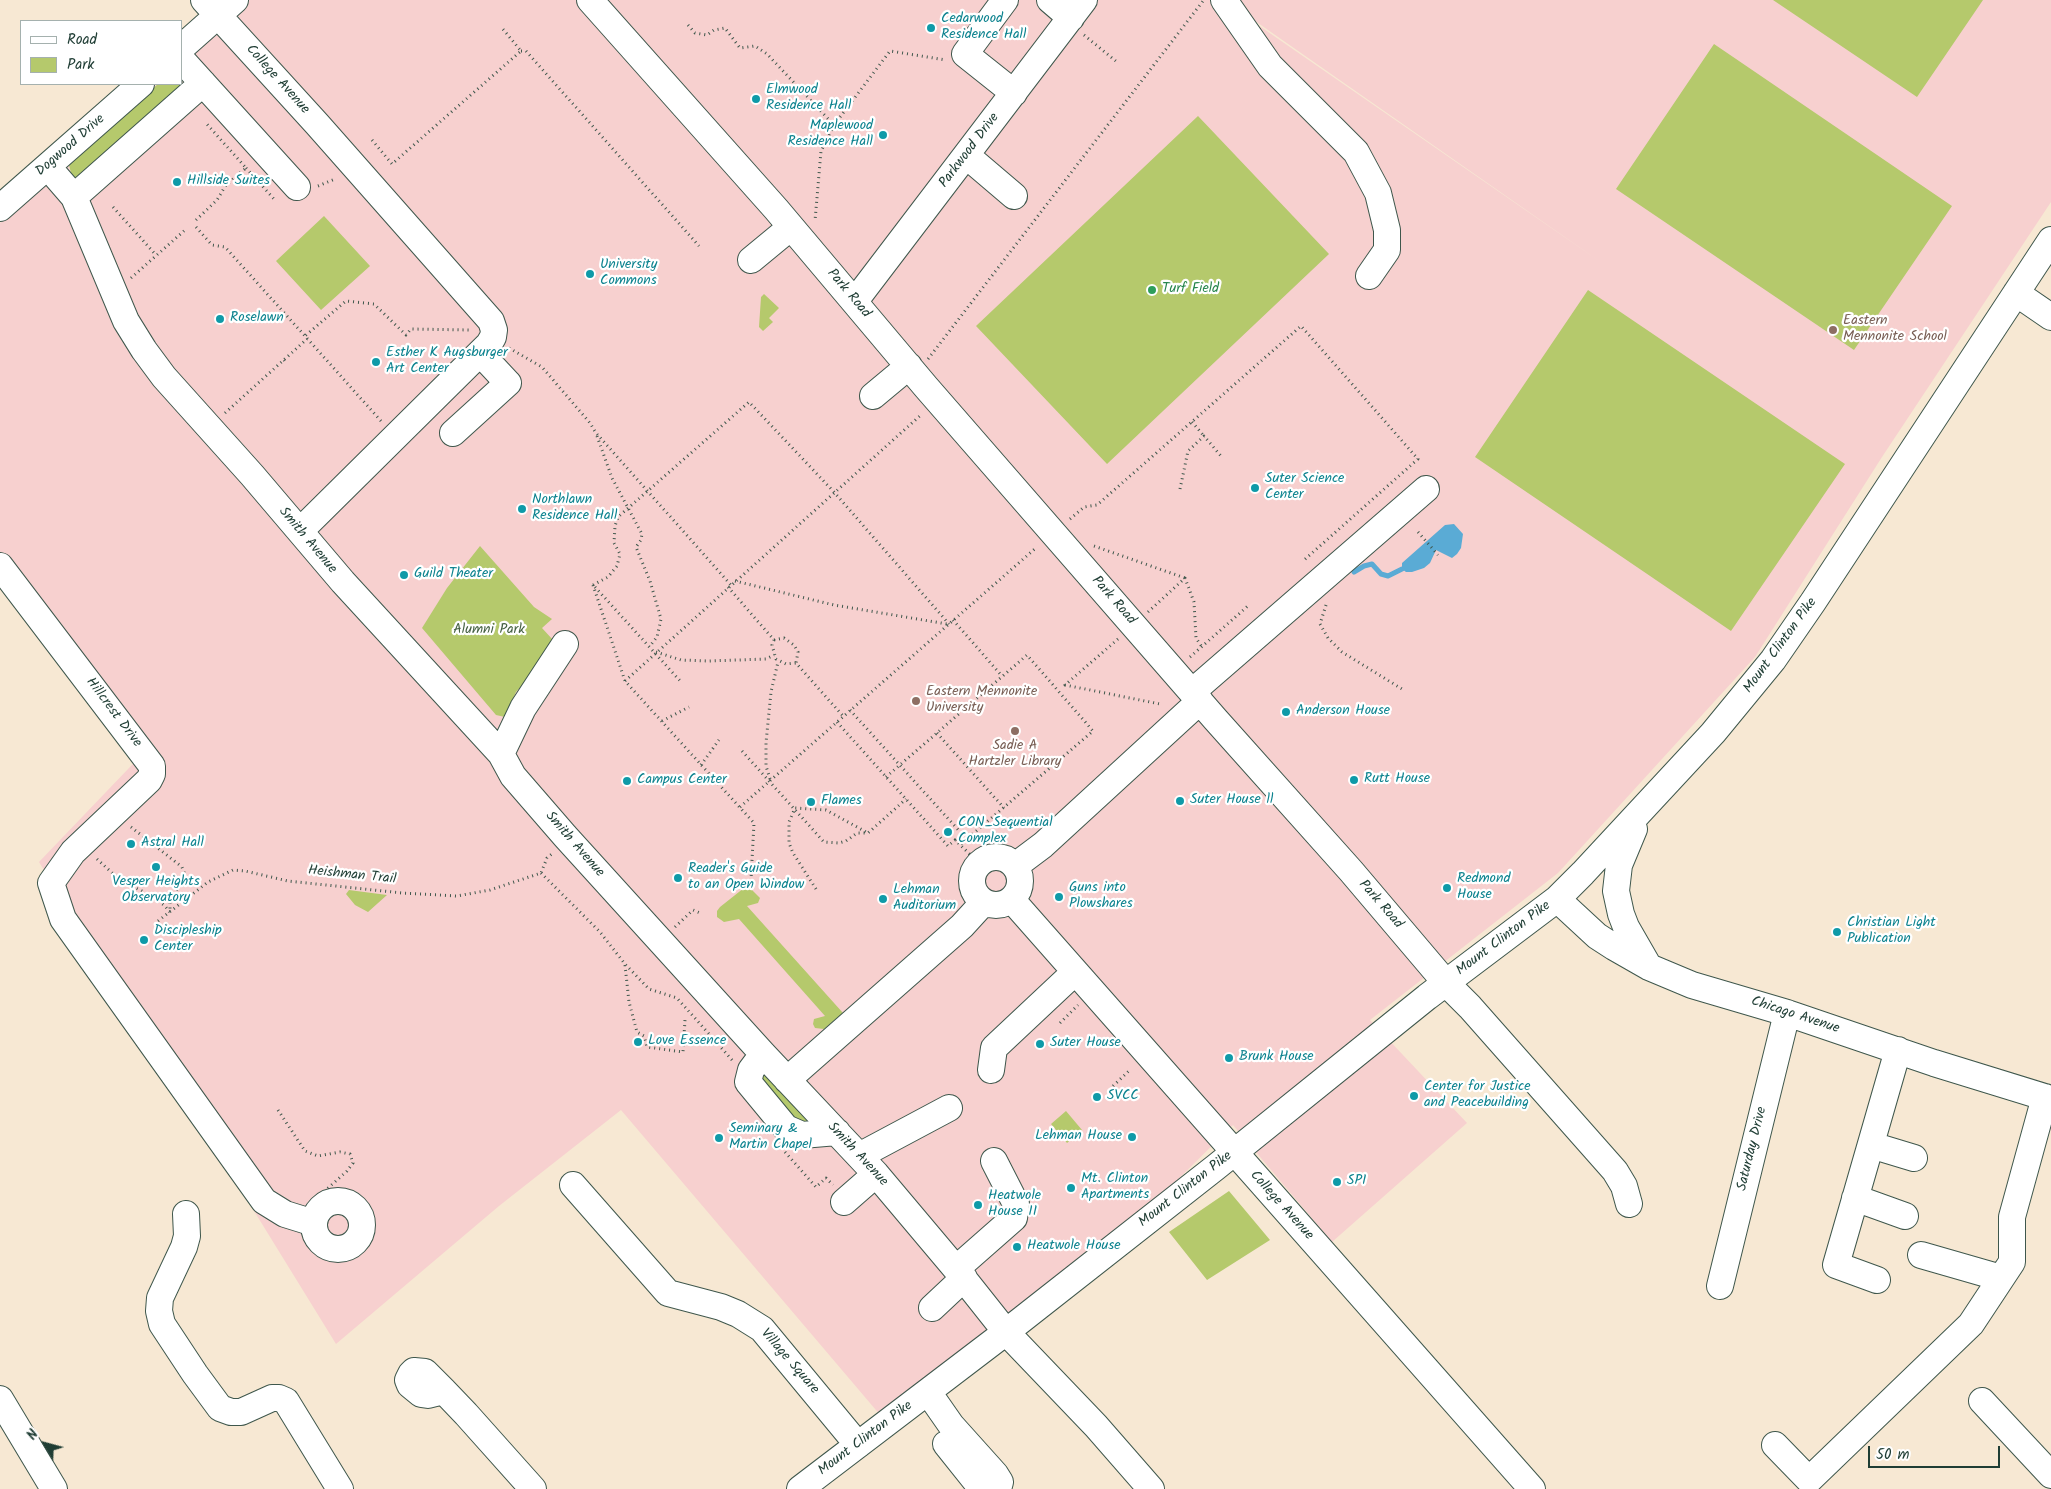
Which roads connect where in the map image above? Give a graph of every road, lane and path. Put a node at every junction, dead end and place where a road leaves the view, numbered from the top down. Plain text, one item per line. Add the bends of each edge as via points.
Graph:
1 (590, 0) edge
2 (1005, 0) edge
3 (1050, 0) edge
4 (1205, 0) edge
5 (1224, 0) edge
6 (219, 5) edge
7 (1074, 13) edge
8 (688, 25) dead end
9 (502, 28) dead end
10 (182, 47) edge
11 (522, 51) junction
12 (182, 60) edge
13 (951, 61) dead end
14 (1116, 62) dead end
15 (203, 83) junction
16 (140, 85) edge
17 (1014, 93) junction
18 (206, 123) dead end
19 (834, 125) junction
20 (372, 140) dead end
21 (967, 156) junction
22 (48, 167) junction
23 (246, 168) junction
24 (342, 170) junction
25 (295, 192) junction
26 (1014, 196) dead end
27 (74, 197) junction
28 (113, 207) dead end
29 (0, 208) edge
30 (196, 220) dead end
31 (196, 227) dead end
32 (803, 227) junction
33 (185, 230) dead end
34 (2051, 240) edge
35 (700, 246) dead end
36 (156, 255) junction
37 (751, 260) dead end
38 (1368, 276) dead end
39 (125, 283) dead end
40 (2016, 293) junction
41 (855, 301) junction
42 (2051, 316) edge
43 (306, 337) junction
44 (486, 346) junction
45 (284, 360) junction
46 (287, 363) dead end
47 (918, 364) junction
48 (873, 396) dead end
49 (937, 400) junction
50 (225, 413) dead end
51 (1192, 422) junction
52 (384, 423) dead end
53 (453, 433) dead end
54 (596, 433) junction
55 (1204, 436) junction
56 (1220, 456) dead end
57 (1180, 489) dead end
58 (1426, 490) dead end
59 (647, 491) junction
60 (834, 492) junction
61 (627, 508) junction
62 (1066, 523) dead end
63 (300, 531) junction
64 (1418, 532) dead end
65 (1041, 543) dead end
66 (1090, 544) dead end
67 (1438, 556) dead end
68 (1303, 561) dead end
69 (0, 566) edge
70 (1186, 578) junction
71 (735, 581) junction
72 (1319, 582) junction
73 (593, 586) junction
74 (729, 586) junction
75 (1249, 604) dead end
76 (1146, 614) dead end
77 (954, 620) junction
78 (949, 624) junction
79 (1120, 637) dead end
80 (774, 640) junction
81 (564, 644) dead end
82 (650, 646) junction
83 (1202, 647) junction
84 (656, 652) junction
85 (774, 655) junction
86 (1186, 661) dead end
87 (778, 662) junction
88 (796, 663) junction
89 (1002, 676) junction
90 (625, 681) junction
91 (682, 683) dead end
92 (1402, 689) dead end
93 (1196, 697) junction
94 (1160, 704) dead end
95 (689, 707) dead end
96 (850, 710) junction
97 (843, 716) junction
98 (662, 721) junction
99 (838, 722) junction
100 (937, 732) junction
101 (719, 740) dead end
102 (742, 751) dead end
103 (501, 754) junction
104 (702, 765) junction
105 (900, 765) junction
106 (886, 777) junction
107 (770, 780) junction
108 (906, 799) junction
109 (1648, 805) junction
110 (740, 807) junction
111 (795, 808) junction
112 (1004, 808) junction
113 (131, 827) dead end
114 (868, 833) junction
115 (955, 840) junction
116 (960, 845) junction
117 (85, 855) junction
118 (547, 858) dead end
119 (980, 864) junction
120 (1015, 866) junction
121 (541, 873) junction
122 (751, 879) dead end
123 (816, 889) dead end
124 (1557, 899) junction
125 (1012, 900) junction
126 (983, 903) junction
127 (170, 912) junction
128 (700, 912) dead end
129 (158, 921) dead end
130 (674, 928) dead end
131 (625, 964) junction
132 (1649, 967) junction
133 (1075, 972) junction
134 (1446, 983) junction
135 (1081, 1003) dead end
136 (1786, 1013) junction
137 (685, 1020) dead end
138 (1060, 1023) dead end
139 (1898, 1050) junction
140 (763, 1054) junction
141 (736, 1064) dead end
142 (1131, 1069) dead end
143 (991, 1070) dead end
144 (788, 1080) junction
145 (1113, 1086) dead end
146 (2048, 1098) edge
147 (949, 1108) dead end
148 (278, 1110) dead end
149 (836, 1132) junction
150 (1871, 1145) junction
151 (1233, 1153) junction
152 (1914, 1158) dead end
153 (994, 1161) dead end
154 (867, 1165) junction
155 (573, 1185) dead end
156 (1855, 1198) junction
157 (844, 1202) dead end
158 (1629, 1204) dead end
159 (320, 1213) joint
160 (186, 1214) dead end
161 (1905, 1216) dead end
162 (1921, 1255) dead end
163 (960, 1274) junction
164 (2001, 1278) junction
165 (1877, 1280) dead end
166 (1720, 1286) dead end
167 (932, 1308) dead end
168 (1006, 1332) junction
169 (444, 1391) dead end
170 (920, 1398) junction
171 (0, 1400) edge
172 (1982, 1401) dead end
173 (858, 1445) junction
174 (1775, 1445) dead end
175 (2051, 1476) edge
176 (54, 1489) edge
177 (340, 1489) edge
178 (533, 1489) edge
179 (800, 1489) edge
180 (982, 1489) edge
181 (998, 1489) edge
182 (1151, 1489) edge
183 (1532, 1489) edge

1 - 32 street, Park Road
2 - 17 street via 965,54
3 - 7 street
4 - 47 path
5 - 38 street via 1270,66 1356,152 1378,193 1387,230 1387,250
6 - 10 street
6 - 24 street, College Avenue
7 - 14 path
7 - 17 street, Parkwood Drive
8 - 19 path via 695,32 707,35 725,28 740,48 755,46 767,54
9 - 11 path
11 - 20 path via 392,164
11 - 35 path via 526,50
12 - 15 street
13 - 19 path via 890,51
15 - 25 street
15 - 27 street
16 - 22 street, Dogwood Drive
17 - 21 street, Parkwood Drive
18 - 23 path
19 - 32 path via 821,151
21 - 26 street
21 - 41 street, Parkwood Drive
22 - 27 street, Smith Avenue
22 - 29 street, Dogwood Drive
23 - 25 path
23 - 30 path via 226,185 217,200
24 - 25 path
24 - 44 street, College Avenue via 491,321 494,330
27 - 63 street, Smith Avenue via 126,321 144,350 175,390
28 - 36 path
31 - 43 path via 212,245 225,247
32 - 37 street
32 - 41 street, Park Road
33 - 36 path
34 - 40 street, Mount Clinton Pike
36 - 39 path
40 - 42 street
40 - 109 street, Mount Clinton Pike via 1773,660
41 - 47 street, Park Road
43 - 44 path via 346,301 374,304 406,335 411,330 467,329 481,332
43 - 45 path
43 - 52 path
44 - 53 street via 508,383
44 - 54 path via 542,367
44 - 63 street
45 - 46 path
45 - 50 path
47 - 48 street
47 - 49 street, Park Road
49 - 60 path
49 - 93 street, Park Road
51 - 55 path
51 - 62 path via 1097,505 1084,507
51 - 68 path via 1301,326 1418,459
54 - 59 path
54 - 61 path
55 - 56 path
55 - 57 path via 1188,451
58 - 72 street
59 - 60 path via 749,402
59 - 61 path
59 - 74 path
60 - 71 path
60 - 78 path
61 - 73 path via 615,526 614,543 620,554 617,566 608,577
61 - 82 path via 642,534 636,547 661,619 657,637
63 - 103 street, Smith Avenue
64 - 67 path
65 - 77 path
66 - 70 path
69 - 117 street, Hillcrest Drive via 152,766 149,780
70 - 76 path
70 - 83 path via 1194,602 1196,638
71 - 74 path
71 - 78 path via 834,605
72 - 92 path via 1328,598 1320,624 1328,638 1342,652
72 - 93 street
73 - 82 path
73 - 90 path
74 - 80 path
74 - 84 path
75 - 83 path
77 - 78 path
77 - 89 path
78 - 96 path
79 - 94 path via 1065,685
80 - 85 path
80 - 88 path via 784,638 794,645 798,652
81 - 103 street via 523,708
82 - 84 path
83 - 86 path
84 - 85 path via 682,660 709,661 766,659
84 - 90 path
84 - 91 path
85 - 87 path
87 - 88 path
87 - 107 path via 771,692 766,744
88 - 97 path
89 - 100 path
89 - 112 path via 1027,655 1093,731
90 - 98 path
93 - 120 street via 1043,844
93 - 134 street, Park Road via 1351,870
95 - 98 path
96 - 97 path
96 - 105 path
97 - 99 path
98 - 104 path
99 - 106 path
99 - 107 path
100 - 105 path
100 - 112 path
101 - 104 path
102 - 107 path
103 - 140 street, Smith Avenue via 513,776 565,836
104 - 110 path
105 - 106 path
105 - 115 path via 962,834
106 - 108 path
107 - 110 path
107 - 111 path
108 - 114 path
108 - 115 path via 948,846
109 - 124 street, Mount Clinton Pike
109 - 132 street via 1624,849 1616,891 1626,927
110 - 122 path via 754,823
111 - 114 path via 826,810
111 - 114 path via 824,842 840,843 857,833
111 - 123 path via 789,822 789,843
112 - 116 path
113 - 127 path via 182,867 185,875 170,901
115 - 116 path
116 - 119 path
117 - 127 path
117 - 159 street, Hillcrest Drive via 51,883 63,919 264,1201 285,1214
118 - 121 path
119 - 120 street via 995,857
119 - 126 street via 972,876 972,884
120 - 125 street via 1020,880
121 - 127 path, Heishman Trail via 490,890 456,896 288,881 233,870 208,882
121 - 131 path via 600,932
124 - 132 street, Chicago Avenue via 1598,936
124 - 134 street, Mount Clinton Pike
125 - 126 street via 998,905
125 - 133 street, College Avenue
126 - 144 street via 962,926
127 - 129 path, Heishman Trail
128 - 130 path via 693,910
131 - 137 path via 629,1002 637,1032 644,1036 647,1047 684,1052
131 - 141 path via 648,989 677,998
132 - 136 street, Chicago Avenue via 1692,986
133 - 143 street via 994,1048
133 - 151 street, College Avenue
134 - 151 street, Mount Clinton Pike
134 - 158 street, Park Road via 1615,1171
135 - 138 path
136 - 139 street, Chicago Avenue
136 - 166 street, Saturday Drive
139 - 146 street, Chicago Avenue
139 - 150 street
140 - 144 street, Smith Avenue
140 - 149 street via 751,1070 748,1082 786,1128 802,1135
142 - 145 path
144 - 149 street, Smith Avenue
146 - 164 street via 2012,1217 2012,1262
147 - 154 street
148 - 159 path via 304,1151 318,1156 340,1152 350,1154 353,1163 327,1189
149 - 154 street, Smith Avenue
150 - 152 street
150 - 156 street
151 - 168 street, Mount Clinton Pike
151 - 183 street, College Avenue
153 - 163 street via 1016,1204 1014,1218
154 - 157 street
154 - 163 street, Smith Avenue
155 - 173 street, Village Square via 668,1293 721,1307 762,1329
156 - 161 street
156 - 165 street via 1836,1265
160 - 177 street via 184,1247 160,1298 162,1324 220,1408 241,1412 272,1398 286,1400
162 - 164 street
163 - 167 street
163 - 168 street, Smith Avenue
164 - 174 street via 1972,1324 1809,1480
168 - 170 street, Mount Clinton Pike
168 - 182 street, Smith Avenue
169 - 178 street
170 - 173 street, Mount Clinton Pike
170 - 180 street
170 - 181 street via 995,1474 1000,1482
171 - 176 street
172 - 175 street
173 - 179 street, Mount Clinton Pike

